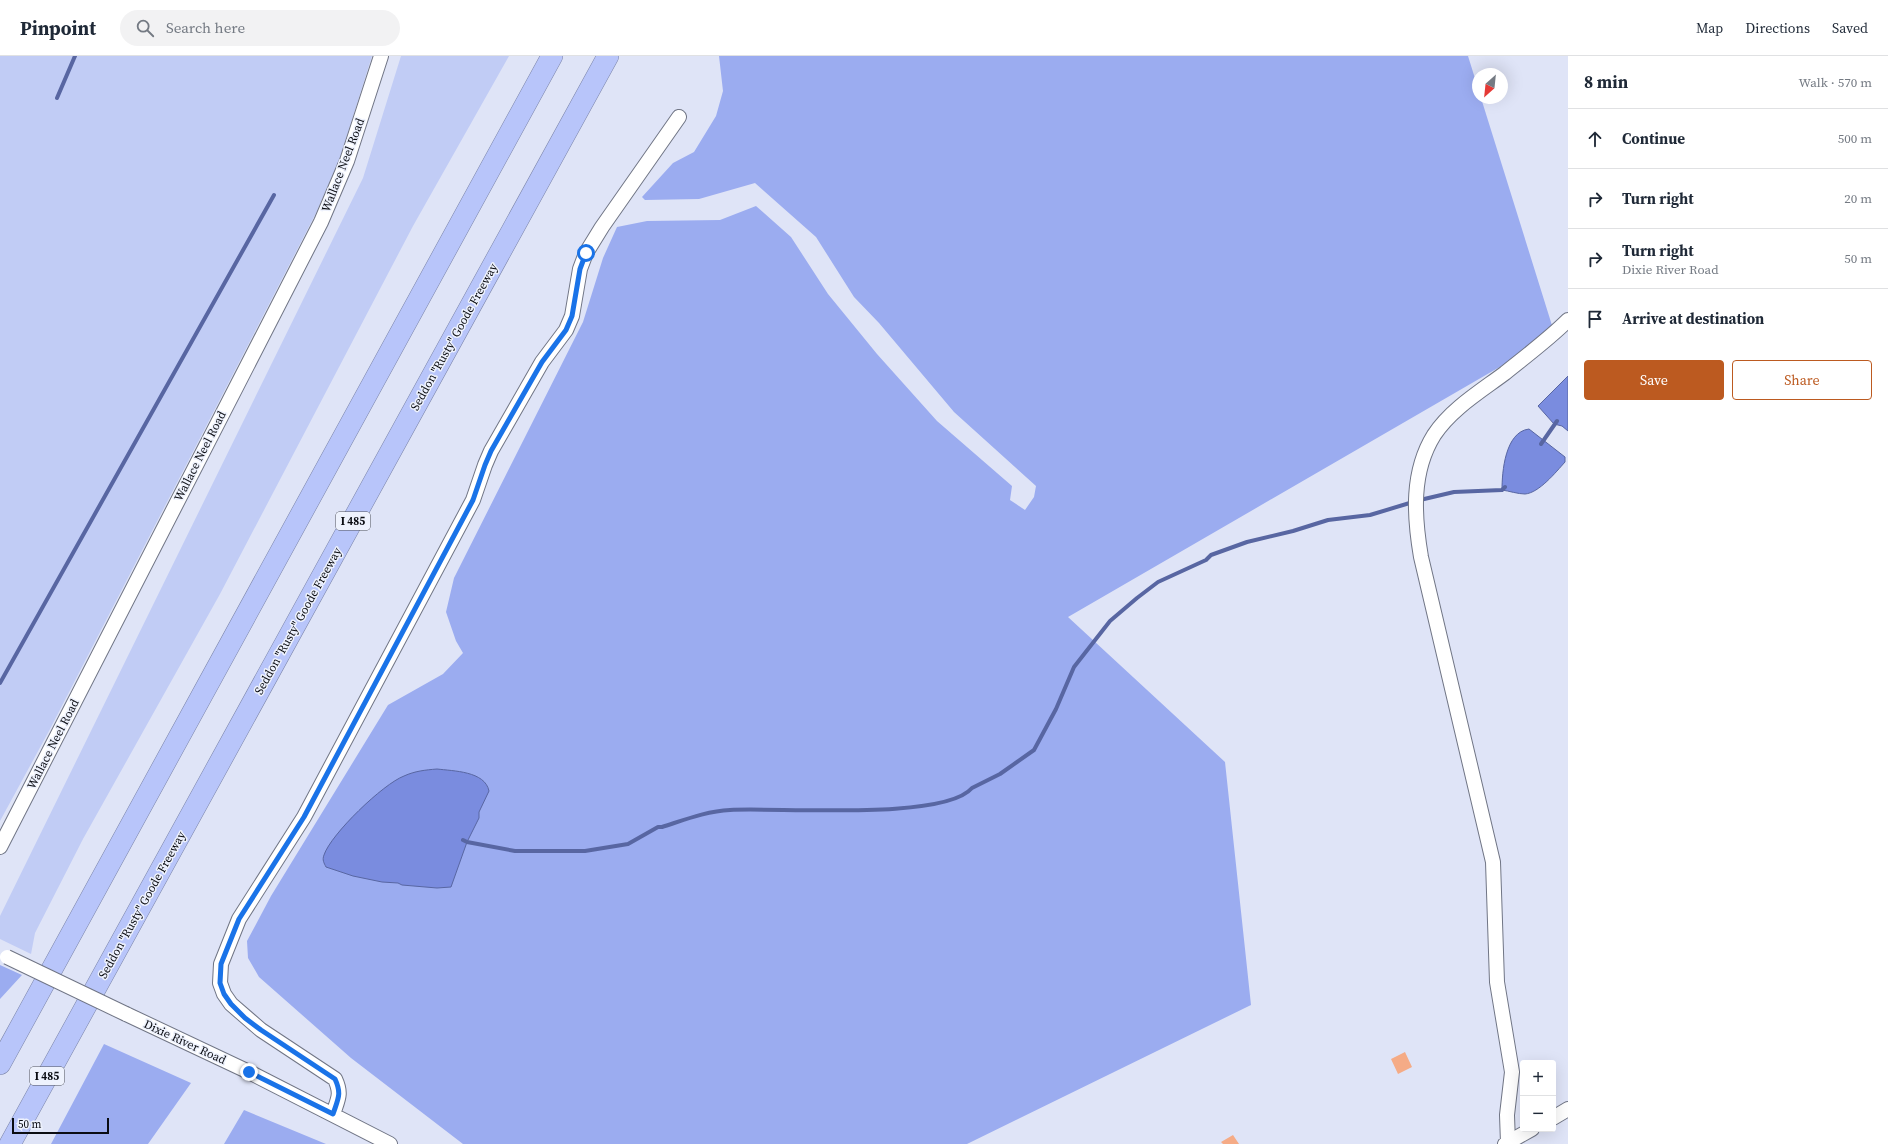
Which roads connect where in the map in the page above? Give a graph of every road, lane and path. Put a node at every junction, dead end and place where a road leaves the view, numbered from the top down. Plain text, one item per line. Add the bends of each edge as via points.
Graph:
1 (381, 56) edge
2 (552, 56) edge
3 (608, 56) edge
4 (679, 117) dead end
5 (1568, 320) edge
6 (0, 847) edge
7 (3, 956) edge
8 (0, 1064) edge
9 (1568, 1109) edge
10 (333, 1114) junction
11 (1556, 1116) edge
12 (1526, 1132) edge
13 (1506, 1143) edge
14 (10, 1144) edge
15 (390, 1144) edge

1 - 6 street, Wallace Neel Road via 347,161 321,222
2 - 8 highway
3 - 14 highway, Seddon "Rusty" Goode Freeway / I 485
4 - 10 street via 586,253 580,269 572,316 566,330 542,362 491,451 463,520 304,817 239,919 226,951 220,973 224,994 245,1018 335,1079 340,1088
5 - 13 street via 1460,408 1440,428 1424,458 1415,500 1416,530 1421,557 1493,862 1498,982 1512,1072
7 - 10 street, Dixie River Road, bridge
9 - 11 street
10 - 15 street, Dixie River Road
12 - 13 street

